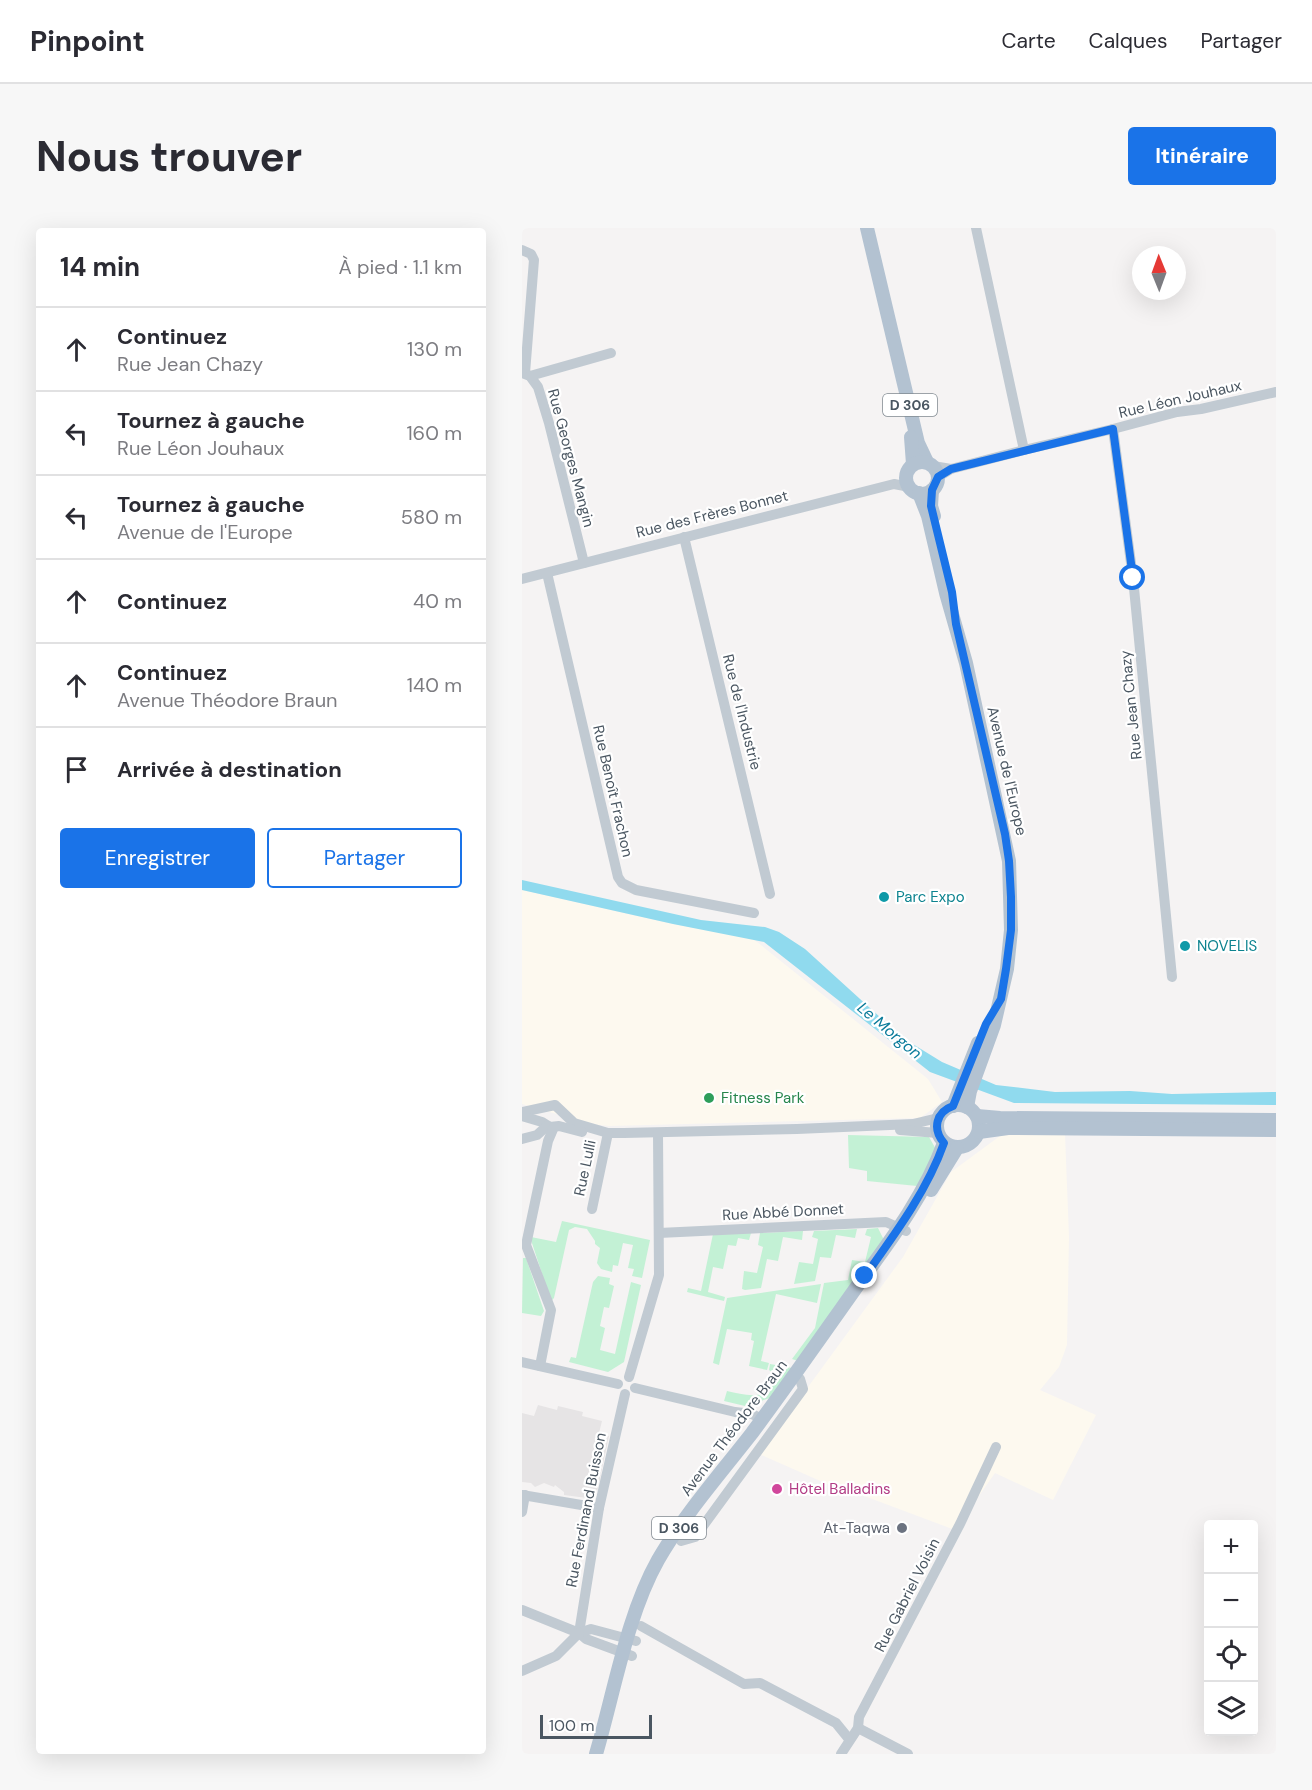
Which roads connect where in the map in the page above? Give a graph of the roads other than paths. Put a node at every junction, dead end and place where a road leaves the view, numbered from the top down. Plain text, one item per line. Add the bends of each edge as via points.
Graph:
1 (867, 228) edge
2 (976, 228) edge
3 (522, 250) edge
4 (611, 353) dead end
5 (526, 374) edge
6 (1276, 392) edge
7 (1113, 429) junction
8 (1024, 450) junction
9 (919, 478) junction
10 (684, 537) junction
11 (584, 562) junction
12 (547, 573) junction
13 (522, 579) edge
14 (770, 894) dead end
15 (754, 913) dead end
16 (1172, 977) dead end
17 (965, 1090) junction
18 (953, 1106) junction
19 (543, 1109) junction
20 (972, 1111) junction
21 (522, 1114) edge
22 (564, 1114) junction
23 (938, 1118) junction
24 (1276, 1120) edge
25 (550, 1125) junction
26 (846, 1126) junction
27 (1276, 1131) edge
28 (979, 1132) junction
29 (608, 1133) junction
30 (658, 1133) junction
31 (522, 1139) edge
32 (946, 1141) junction
33 (592, 1209) dead end
34 (903, 1229) junction
35 (659, 1233) junction
36 (522, 1362) edge
37 (540, 1366) junction
38 (629, 1377) junction
39 (618, 1384) junction
40 (630, 1391) junction
41 (735, 1412) junction
42 (767, 1424) junction
43 (752, 1432) junction
44 (996, 1447) dead end
45 (524, 1495) edge
46 (599, 1508) junction
47 (522, 1512) edge
48 (522, 1610) edge
49 (641, 1626) junction
50 (579, 1633) junction
51 (632, 1640) junction
52 (628, 1655) junction
53 (522, 1671) edge
54 (858, 1728) junction
55 (849, 1740) junction
56 (596, 1754) edge
57 (603, 1754) edge
58 (841, 1754) edge
59 (908, 1754) edge

1 - 9 main road, Avenue de l'Europe / D 306 via 918,443
2 - 8 street
3 - 5 street via 534,260
4 - 5 street, Rue Georges Mangin
5 - 11 street, Rue Georges Mangin via 538,387
6 - 7 street, Rue Léon Jouhaux
7 - 8 street, Rue Léon Jouhaux
7 - 16 street, Rue Jean Chazy via 1133,578
8 - 9 street, Rue Léon Jouhaux
9 - 10 street, Rue des Frères Bonnet
9 - 17 main road, Avenue de l'Europe / D 306 via 1009,861 1011,930 1001,999 986,1024
10 - 11 street, Rue des Frères Bonnet
10 - 14 street, Rue de l'Industrie
11 - 12 street, Rue des Frères Bonnet
12 - 13 street, Rue des Frères Bonnet
12 - 15 street, Rue Benoît Frachon via 622,884
17 - 18 main road, Avenue de l'Europe / D 306
17 - 20 main road, Avenue de l'Europe / D 306
18 - 20 main road
18 - 23 main road
19 - 21 street
19 - 22 street via 555,1105
19 - 25 street via 541,1115
20 - 24 main road via 1000,1118
20 - 28 main road
21 - 25 street
22 - 25 street via 563,1121
22 - 29 street via 574,1123
23 - 26 street via 913,1124
23 - 32 main road
25 - 29 street via 599,1135
25 - 31 street via 537,1135
25 - 37 street via 526,1245 551,1310
26 - 30 street
26 - 32 street
27 - 28 main road via 1008,1128
28 - 32 main road via 971,1144
29 - 30 street
29 - 33 street, Rue Lulli
30 - 35 street
32 - 34 main road, Avenue Théodore Braun / D 306
34 - 35 street, Rue Abbé Donnet via 886,1222
34 - 42 main road, Avenue Théodore Braun / D 306
34 - 42 main road, Avenue Théodore Braun / D 306
35 - 38 street via 659,1275
36 - 37 street
37 - 39 street
38 - 39 street via 620,1379
38 - 40 street via 633,1380
39 - 40 street via 619,1389
40 - 41 street
40 - 46 street, Rue Ferdinand Buisson
41 - 42 street via 752,1414
41 - 43 street
42 - 43 main road, Avenue Théodore Braun / D 306
42 - 49 main road, Avenue Théodore Braun / D 306 via 666,1563
43 - 51 main road, Avenue Théodore Braun / D 306 via 657,1562
44 - 54 street, Rue Gabriel Voisin via 859,1716
45 - 46 street
45 - 47 street
46 - 50 street, Rue Ferdinand Buisson
48 - 50 street
49 - 51 main road, Avenue Théodore Braun / D 306
49 - 55 street via 744,1684 760,1683 836,1723
50 - 51 street via 591,1629
50 - 52 street
50 - 53 street via 556,1656
51 - 52 main road, Avenue Théodore Braun / D 306
52 - 56 main road, Avenue Théodore Braun / D 306
52 - 57 main road, Avenue Théodore Braun / D 306
54 - 55 street, Rue Gabriel Voisin
54 - 59 street
55 - 58 street, Rue Gabriel Voisin

